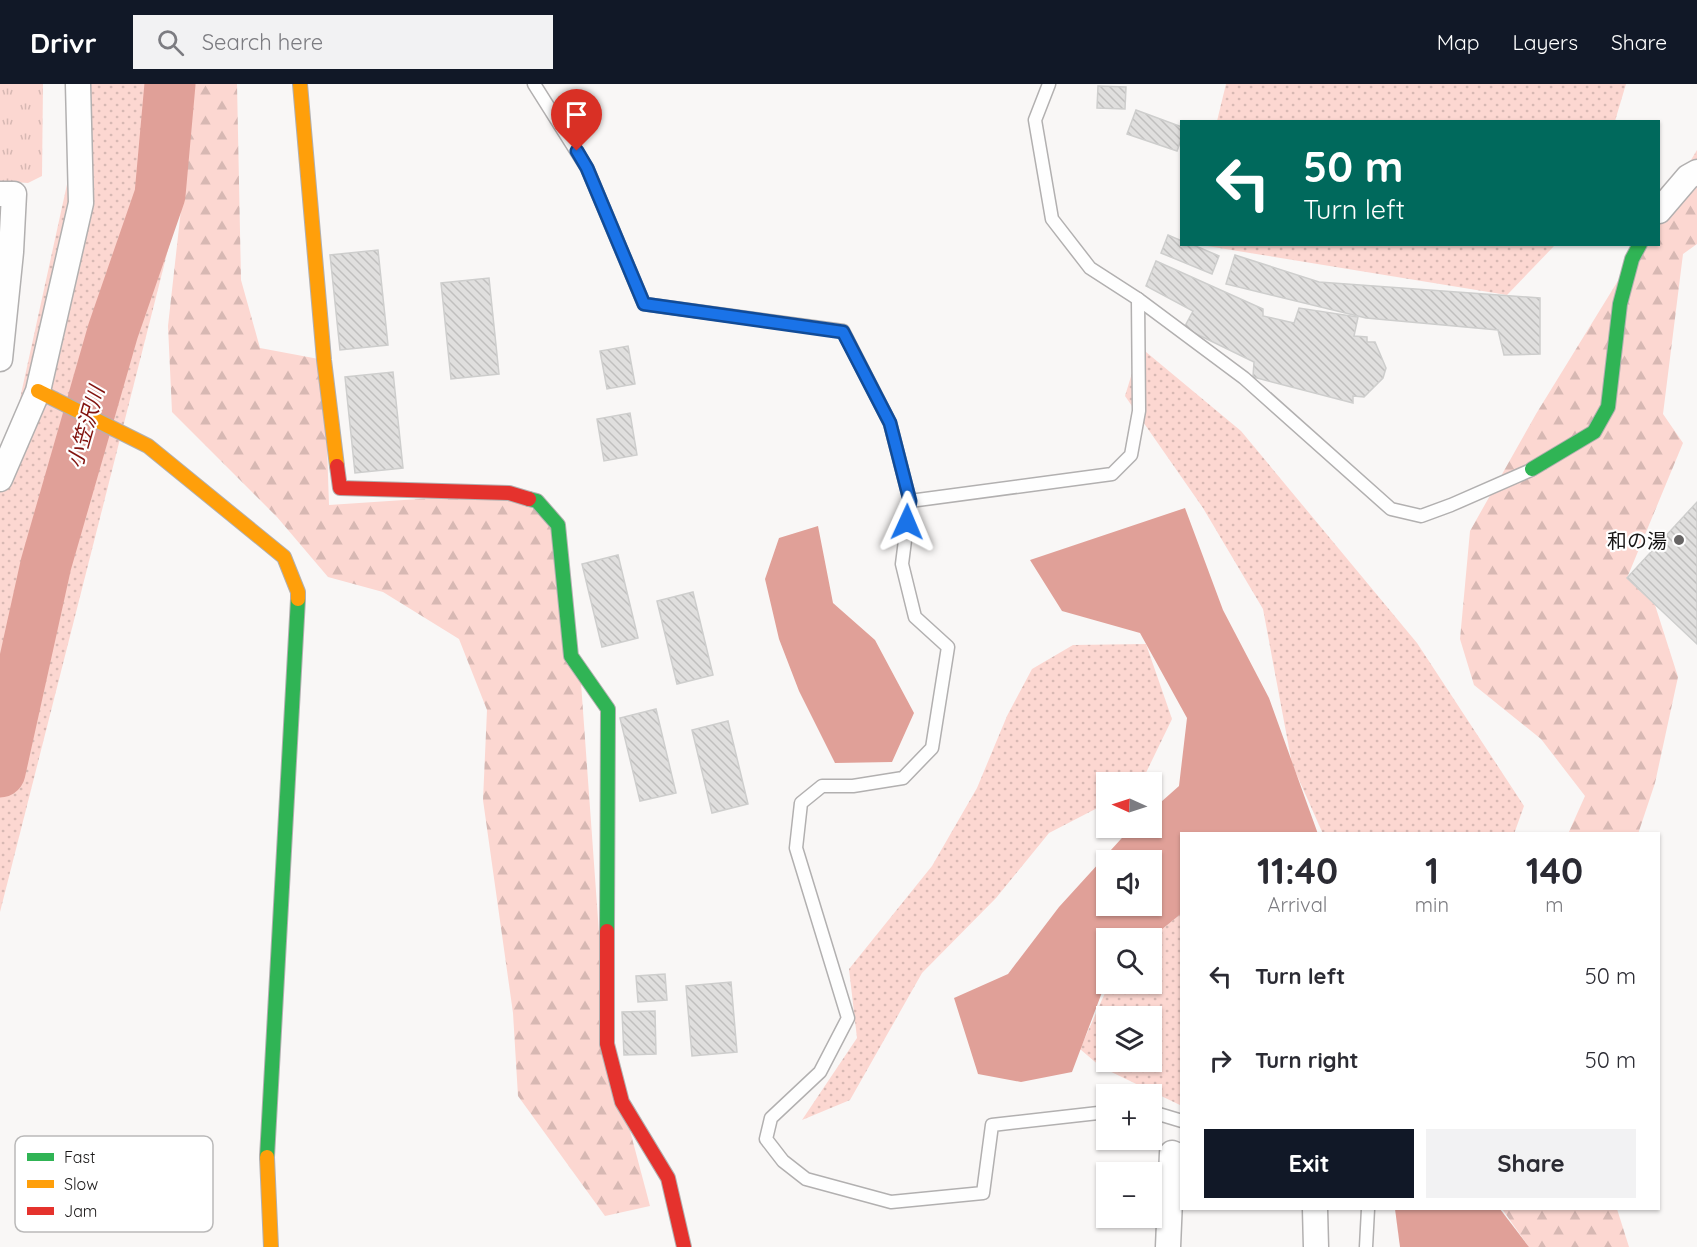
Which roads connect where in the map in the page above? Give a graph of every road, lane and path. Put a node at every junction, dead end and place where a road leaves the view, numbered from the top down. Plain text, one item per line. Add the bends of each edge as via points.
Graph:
1 (78, 84) edge
2 (300, 84) edge
3 (534, 84) edge
4 (1049, 84) edge
5 (1697, 172) edge
6 (0, 194) edge
7 (1660, 210) edge
8 (1639, 246) edge
9 (1138, 299) junction
10 (0, 359) edge
11 (38, 391) junction
12 (1532, 469) joint
13 (0, 479) edge
14 (910, 501) junction
15 (1096, 1113) edge
16 (1162, 1115) edge
17 (1180, 1120) edge
18 (1180, 1156) edge
19 (1315, 1210) edge
20 (1368, 1210) edge
21 (272, 1247) edge
22 (678, 1247) edge
23 (684, 1247) edge
24 (1168, 1247) edge
25 (1316, 1247) edge
26 (1366, 1247) edge

1 - 11 street via 81,203
2 - 23 street via 324,360 340,488 509,493 537,501 558,525 571,656 608,709 608,1044 622,1102 668,1179
3 - 14 lane via 587,168 644,304 843,332 890,423
4 - 9 lane via 1035,120 1052,219 1090,268
5 - 7 street
6 - 10 street via 14,195
8 - 12 street via 1620,304 1608,407 1594,432
9 - 12 lane via 1244,378 1391,508 1421,516
9 - 14 lane via 1139,411 1131,455 1112,474
11 - 13 street
11 - 21 street via 148,446 284,557 298,592 267,1156
14 - 15 lane via 902,564 915,617 948,647 933,748 903,778 853,786 822,786 801,802 796,848 848,1018 820,1072 771,1118 766,1139 783,1161 806,1179 891,1202 983,1193 992,1125
16 - 17 lane
18 - 24 street via 1172,1154
19 - 25 street
20 - 26 lane
22 - 23 street

